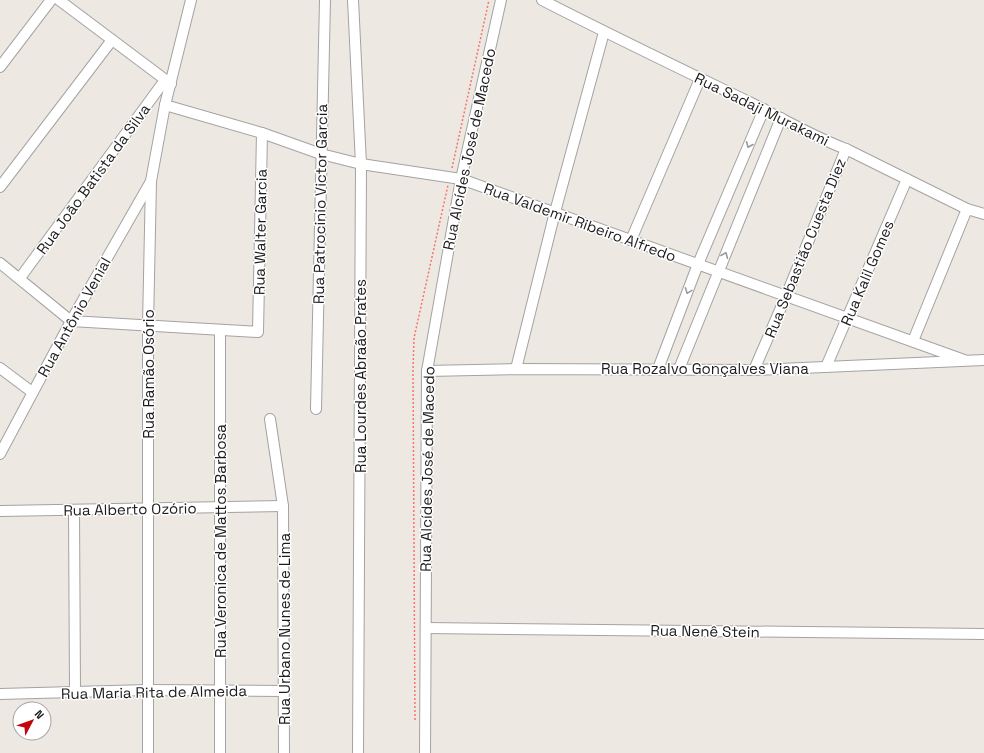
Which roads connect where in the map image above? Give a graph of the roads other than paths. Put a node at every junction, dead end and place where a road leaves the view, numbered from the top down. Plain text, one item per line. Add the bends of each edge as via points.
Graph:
1 (51, 0) edge
2 (59, 0) edge
3 (191, 0) edge
4 (324, 0) edge
5 (354, 0) edge
6 (501, 0) edge
7 (542, 0) edge
8 (604, 32) junction
9 (112, 40) junction
10 (0, 66) edge
11 (700, 78) junction
12 (168, 82) junction
13 (164, 105) junction
14 (764, 109) junction
15 (781, 118) junction
16 (262, 132) junction
17 (846, 149) junction
18 (321, 154) junction
19 (361, 164) junction
20 (461, 179) junction
21 (907, 179) junction
22 (150, 181) junction
23 (0, 187) edge
24 (967, 209) junction
25 (555, 212) junction
26 (984, 214) edge
27 (631, 240) junction
28 (0, 263) edge
29 (698, 264) junction
30 (718, 272) junction
31 (20, 278) junction
32 (786, 296) junction
33 (848, 318) junction
34 (71, 320) junction
35 (148, 325) junction
36 (220, 330) junction
37 (912, 341) junction
38 (964, 360) junction
39 (984, 360) edge
40 (826, 367) junction
41 (0, 368) edge
42 (516, 368) junction
43 (658, 369) junction
44 (679, 369) junction
45 (754, 370) junction
46 (426, 371) junction
47 (32, 392) junction
48 (316, 409) dead end
49 (270, 419) dead end
50 (0, 454) edge
51 (283, 506) junction
52 (219, 507) junction
53 (148, 508) junction
54 (74, 510) junction
55 (0, 511) edge
56 (426, 628) junction
57 (984, 634) edge
58 (148, 690) junction
59 (220, 690) junction
60 (284, 691) junction
61 (75, 692) junction
62 (0, 694) edge
63 (148, 753) edge
64 (220, 753) edge
65 (284, 753) edge
66 (358, 753) edge
67 (425, 753) edge

1 - 10 street
2 - 9 street
3 - 12 street, Rua Ramão Osório
4 - 18 street, Rua Patrocinio Victor Garcia
5 - 19 street, Rua Lourdes Abraão Prates
6 - 20 street, Rua Alcídes José de Macedo
7 - 8 street, Rua Sadaji Murakami
8 - 11 street, Rua Sadaji Murakami
8 - 25 street
9 - 12 street
9 - 23 street
11 - 14 street, Rua Sadaji Murakami
11 - 27 street
12 - 13 street, Rua Ramão Osório
12 - 31 street, Rua João Batista da Silva
13 - 16 street, Rua Valdemir Ribeiro Alfredo
13 - 22 street, Rua Ramão Osório
14 - 15 street, Rua Sadaji Murakami
14 -> 29 street
15 - 17 street, Rua Sadaji Murakami
30 -> 15 street
16 - 18 street, Rua Valdemir Ribeiro Alfredo
16 - 36 street, Rua Walter Garcia via 258,332
17 - 21 street, Rua Sadaji Murakami
17 - 32 street, Rua Sebastião Cuesta Diez
18 - 19 street, Rua Valdemir Ribeiro Alfredo
18 - 48 street, Rua Patrocinio Victor Garcia
19 - 20 street, Rua Valdemir Ribeiro Alfredo
19 - 66 street, Rua Lourdes Abraão Prates
20 - 25 street, Rua Valdemir Ribeiro Alfredo
20 - 46 street, Rua Alcídes José de Macedo
21 - 24 street, Rua Sadaji Murakami
21 - 33 street, Rua Kalil Gomes
22 - 34 street, Rua Antônio Venial
22 - 35 street, Rua Ramão Osório
24 - 26 street, Rua Sadaji Murakami
24 - 37 street
25 - 27 street, Rua Valdemir Ribeiro Alfredo
25 - 42 street
27 - 29 street, Rua Valdemir Ribeiro Alfredo
28 - 31 street
29 - 30 street, Rua Valdemir Ribeiro Alfredo
29 -> 43 street
30 - 32 street, Rua Valdemir Ribeiro Alfredo
30 - 44 street
31 - 34 street
32 - 33 street, Rua Valdemir Ribeiro Alfredo
32 - 45 street, Rua Sebastião Cuesta Diez
33 - 37 street, Rua Valdemir Ribeiro Alfredo
33 - 40 street, Rua Kalil Gomes
34 - 35 street
34 - 47 street, Rua Antônio Venial
35 - 36 street
35 - 53 street, Rua Ramão Osório
36 - 52 street, Rua Veronica de Mattos Barbosa
37 - 38 street, Rua Valdemir Ribeiro Alfredo
38 - 39 street, Rua Rozalvo Gonçalves Viana
38 - 40 street, Rua Rozalvo Gonçalves Viana
40 - 45 street, Rua Rozalvo Gonçalves Viana
41 - 47 street
42 - 43 street, Rua Rozalvo Gonçalves Viana
42 - 46 street, Rua Rozalvo Gonçalves Viana
43 - 44 street, Rua Rozalvo Gonçalves Viana
44 - 45 street, Rua Rozalvo Gonçalves Viana
46 - 56 street, Rua Alcídes José de Macedo
47 - 50 street, Rua Antônio Venial
49 - 51 street, Rua Urbano Nunes de Lima
51 - 52 street, Rua Alberto Ozório
51 - 60 street, Rua Urbano Nunes de Lima
52 - 53 street, Rua Alberto Ozório
52 - 59 street, Rua Veronica de Mattos Barbosa
53 - 54 street, Rua Alberto Ozório
53 - 58 street, Rua Ramão Osório
54 - 55 street, Rua Alberto Ozório
54 - 61 street
56 - 57 street, Rua Nenê Stein
56 - 67 street, Rua Alcídes José de Macedo
58 - 59 street, Rua Maria Rita de Almeida
58 - 61 street, Rua Maria Rita de Almeida
58 - 63 street, Rua Ramão Osório
59 - 60 street, Rua Maria Rita de Almeida
59 - 64 street, Rua Veronica de Mattos Barbosa
60 - 65 street, Rua Urbano Nunes de Lima
61 - 62 street, Rua Maria Rita de Almeida

